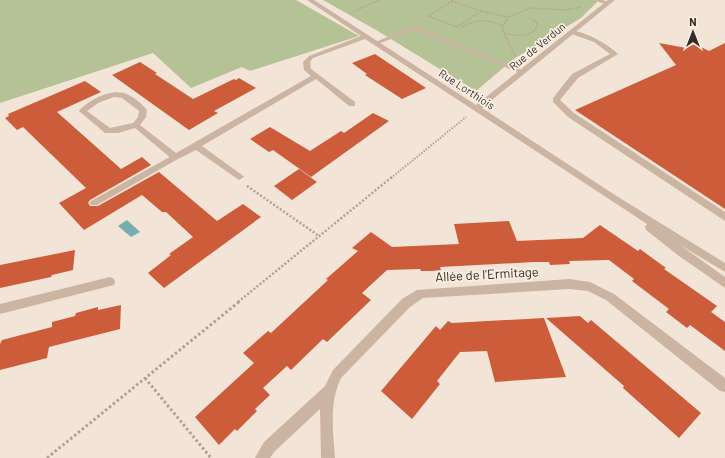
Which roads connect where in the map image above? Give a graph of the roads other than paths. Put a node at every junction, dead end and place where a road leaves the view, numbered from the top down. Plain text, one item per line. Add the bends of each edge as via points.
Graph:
1 (310, 0) edge
2 (597, 0) edge
3 (610, 2) edge
4 (571, 32) junction
5 (366, 36) junction
6 (376, 43) junction
7 (522, 72) junction
8 (316, 76) junction
9 (352, 104) dead end
10 (476, 109) junction
11 (136, 125) junction
12 (196, 146) junction
13 (175, 157) junction
14 (239, 177) road end
15 (612, 197) junction
16 (94, 203) dead end
17 (725, 218) edge
18 (725, 268) edge
19 (110, 282) dead end
20 (725, 283) edge
21 (0, 309) edge
22 (725, 386) edge
23 (329, 391) junction
24 (262, 458) edge
25 (328, 458) edge

1 - 5 street, Rue Lorthiois
2 - 3 street
3 - 4 street, Rue de Verdun
4 - 7 street, Rue de Verdun
4 - 17 street via 596,41 615,54 575,76 556,100 571,115
5 - 6 street, Rue Lorthiois
5 - 8 street via 308,59 306,67
6 - 7 street via 414,28
6 - 10 street, Rue Lorthiois
7 - 10 street, Rue de Verdun
8 - 9 street
8 - 12 street
10 - 15 street, Rue Lorthiois
11 - 11 street via 142,117 143,110 122,95 114,95 95,102 83,111 108,131
11 - 13 street
12 - 13 street
12 - 14 street
13 - 16 street
15 - 18 street, Rue Lorthiois
15 - 20 street, Rue Lorthiois
19 - 21 street
22 - 23 street, Allée de l'Ermitage via 610,296 590,287 569,284 421,293 406,302 337,374
23 - 24 street via 269,447
23 - 25 street, Allée de l'Ermitage

